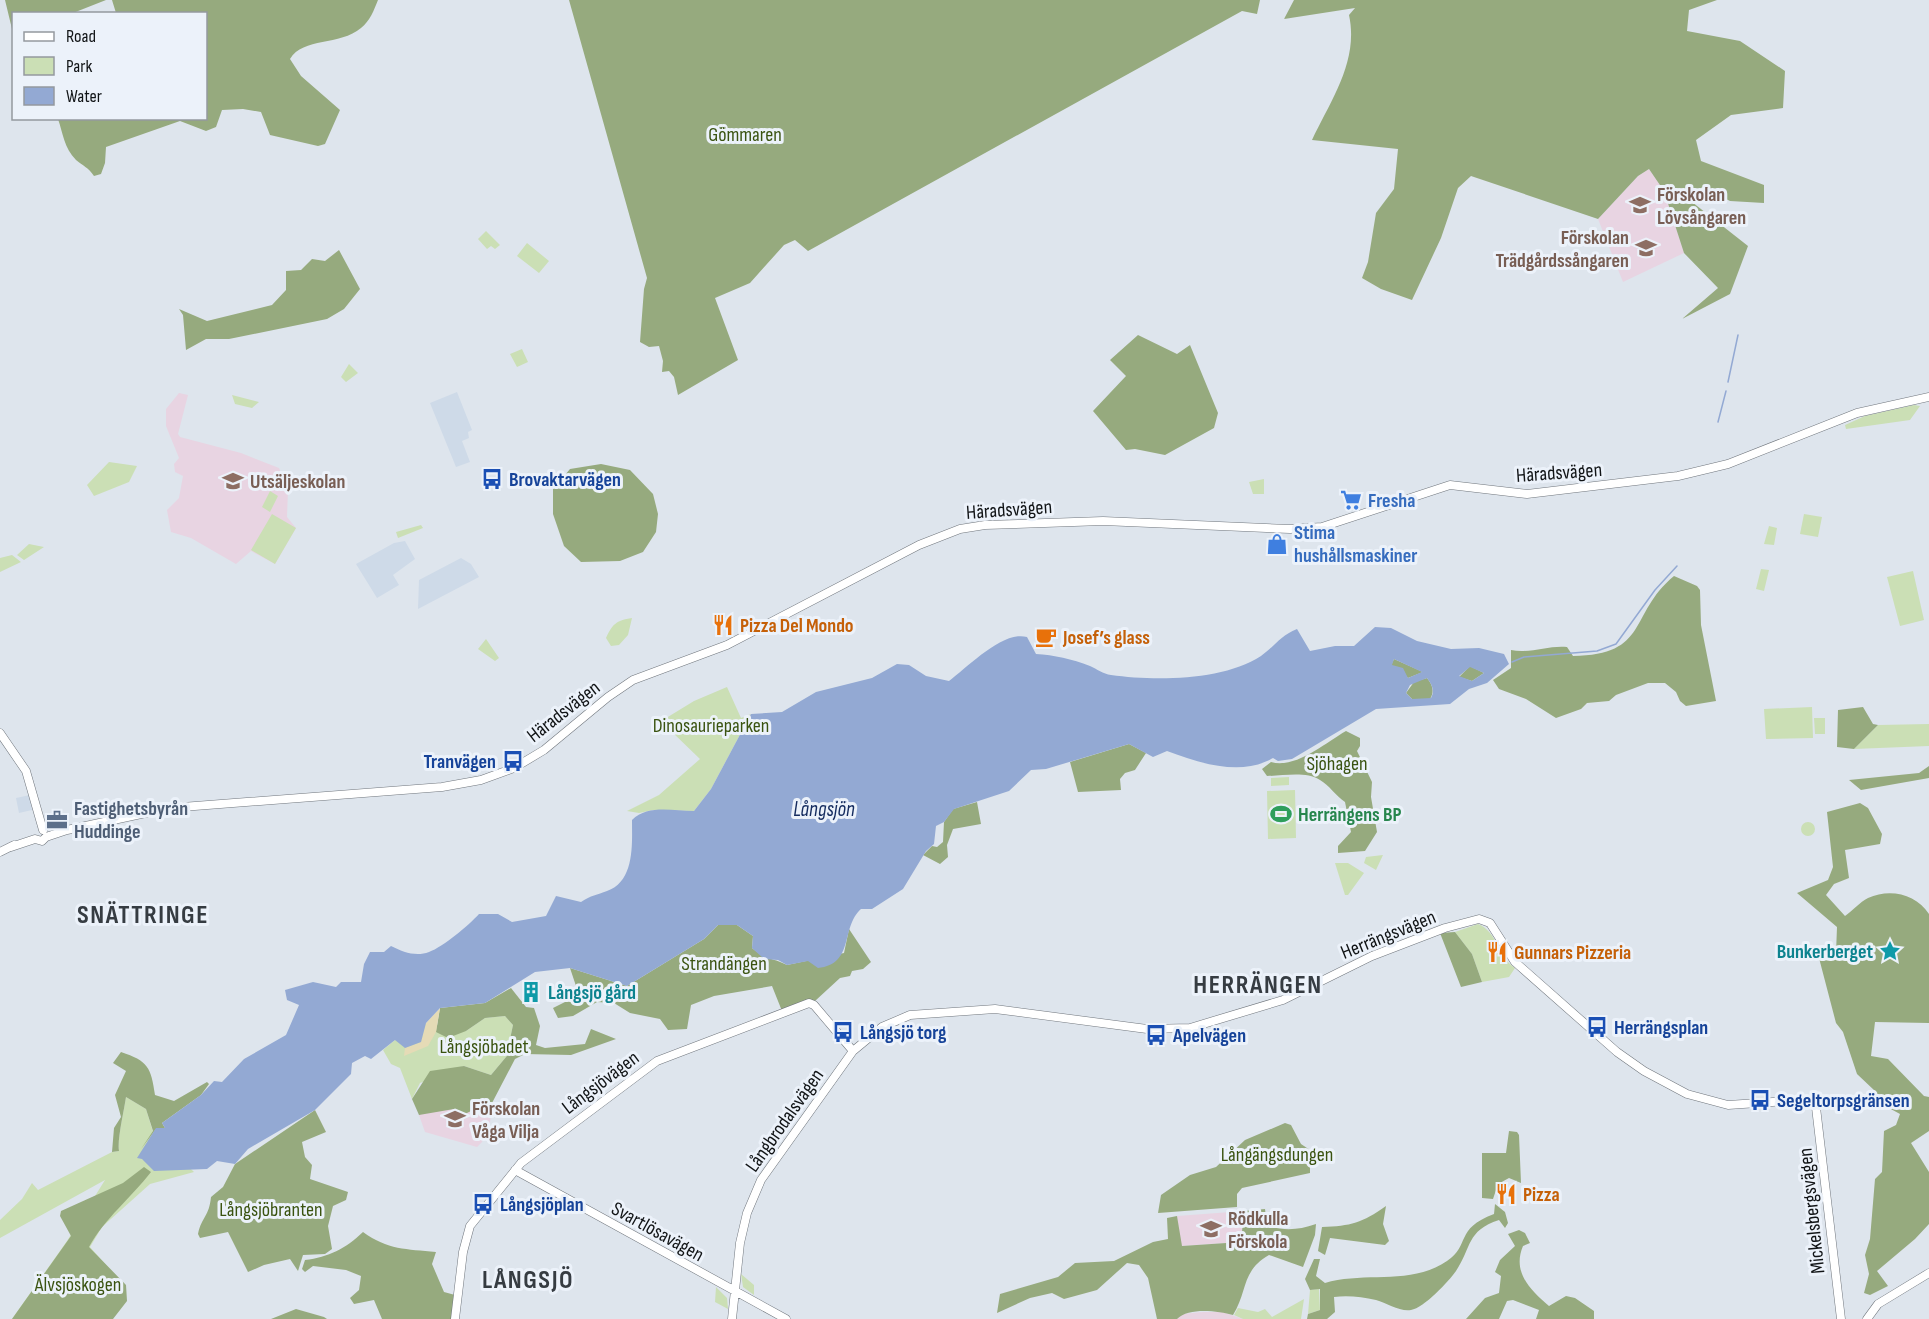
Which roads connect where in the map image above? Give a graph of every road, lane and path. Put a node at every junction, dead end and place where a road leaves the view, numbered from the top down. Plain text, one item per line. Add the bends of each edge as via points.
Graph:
1 (1929, 397) edge
2 (0, 733) edge
3 (40, 834) junction
4 (1, 851) edge
5 (854, 1051) junction
6 (1815, 1099) joint
7 (515, 1170) junction
8 (1929, 1273) edge
9 (734, 1292) junction
10 (1889, 1298) junction
11 (455, 1319) edge
12 (732, 1319) edge
13 (786, 1319) edge
14 (1840, 1319) edge
15 (1866, 1319) edge
16 (1874, 1319) edge

1 - 3 street, Häradsvägen via 1857,413 1728,464 1678,476 1527,494 1450,485 1322,527 1103,521 969,527 919,545 727,645 633,680 540,753 481,780 442,787 169,808
2 - 3 street via 26,771
3 - 4 street, Häradsvägen
5 - 6 street, Herrängsvägen via 895,1019 960,1010 995,1009 1157,1029 1190,1028 1283,1000 1372,956 1479,919 1490,923 1515,962 1617,1052 1649,1074 1687,1094 1728,1106
5 - 7 street, Långsjövägen via 814,1005 807,1004 657,1061
5 - 9 street, Långbrodalsvägen via 759,1184 743,1228
6 - 14 street, Mickelsbergsvägen
7 - 9 street, Svartlösavägen
7 - 11 street, Långsjövägen via 470,1226
8 - 10 street
9 - 12 street, Långbrodalsvägen
9 - 13 street, Svartlösavägen
10 - 15 street
10 - 16 street

